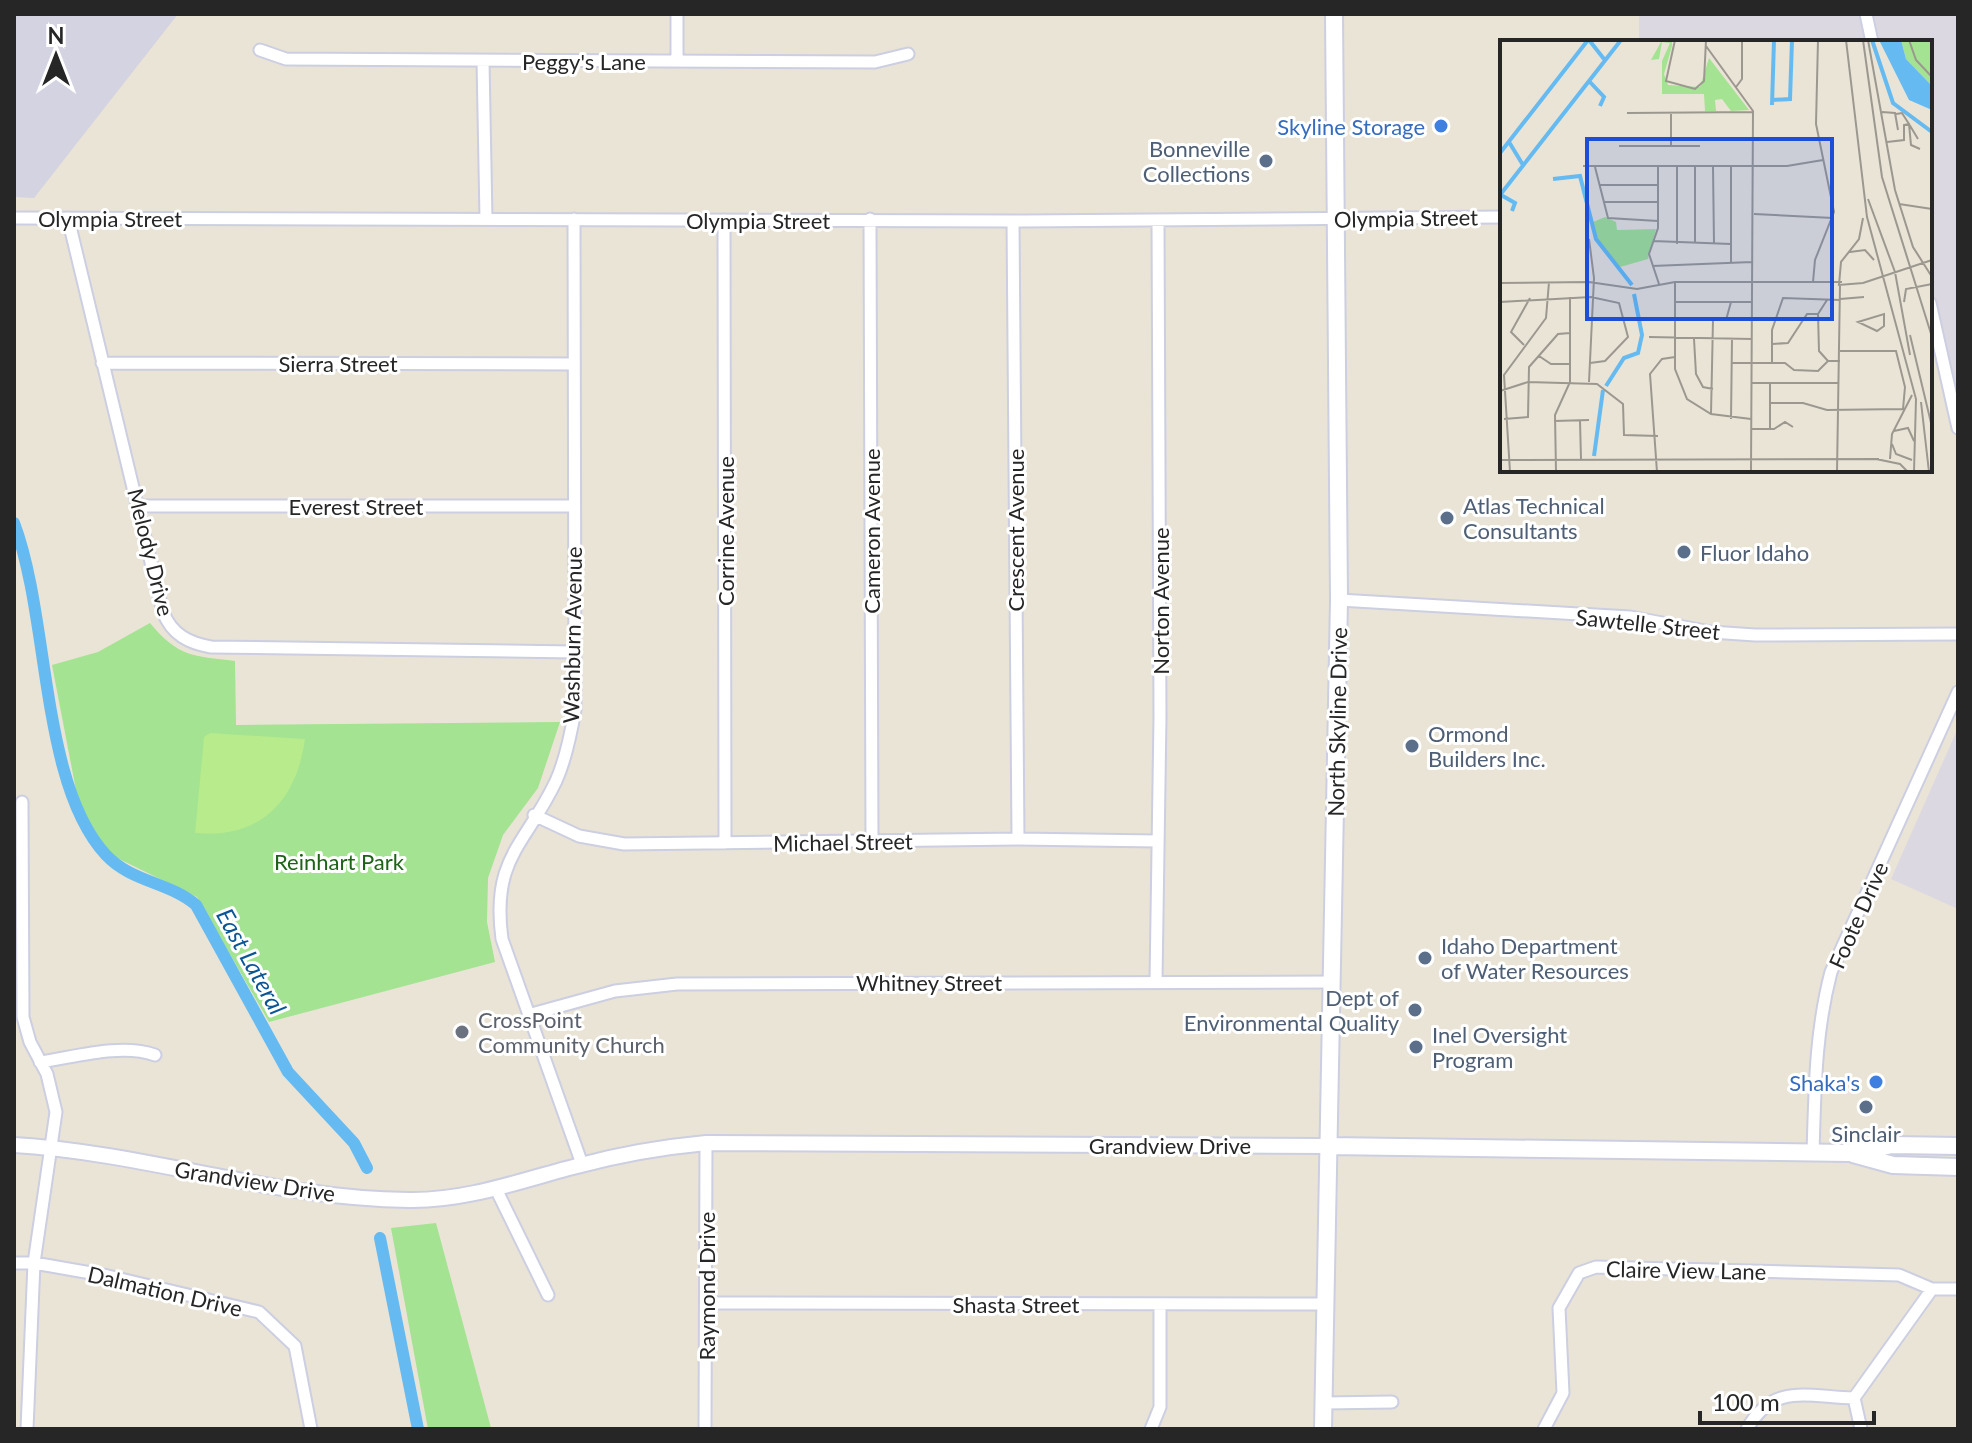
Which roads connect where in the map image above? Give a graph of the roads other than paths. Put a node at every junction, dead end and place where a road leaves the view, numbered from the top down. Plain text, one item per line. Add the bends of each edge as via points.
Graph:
1 (677, 14) edge
2 (1334, 14) edge
3 (1866, 14) edge
4 (1872, 40) edge
5 (260, 50) dead end
6 (908, 54) dead end
7 (483, 61) junction
8 (677, 61) junction
9 (1500, 217) edge
10 (14, 218) edge
11 (68, 218) junction
12 (486, 219) junction
13 (574, 219) junction
14 (870, 219) junction
15 (1335, 219) junction
16 (724, 220) junction
17 (1013, 221) junction
18 (1158, 221) junction
19 (1932, 312) edge
20 (102, 363) junction
21 (574, 364) junction
22 (1958, 428) edge
23 (139, 506) junction
24 (574, 506) junction
25 (1339, 600) junction
26 (1958, 634) edge
27 (574, 652) junction
28 (1958, 692) edge
29 (22, 802) dead end
30 (534, 815) junction
31 (1018, 839) junction
32 (1157, 841) junction
33 (872, 842) junction
34 (725, 843) junction
35 (1156, 982) junction
36 (1333, 982) junction
37 (528, 1015) junction
38 (155, 1055) dead end
39 (40, 1062) junction
40 (706, 1143) junction
41 (14, 1145) edge
42 (1329, 1146) junction
43 (1958, 1146) edge
44 (51, 1148) junction
45 (1813, 1153) junction
46 (1849, 1153) junction
47 (582, 1164) junction
48 (1958, 1167) edge
49 (496, 1189) junction
50 (14, 1263) edge
51 (34, 1263) junction
52 (1932, 1289) junction
53 (1958, 1289) edge
54 (548, 1295) dead end
55 (707, 1303) junction
56 (1326, 1304) junction
57 (1160, 1305) junction
58 (1854, 1398) junction
59 (1392, 1402) dead end
60 (1324, 1403) junction
61 (27, 1429) edge
62 (311, 1429) edge
63 (705, 1429) edge
64 (1151, 1429) edge
65 (1323, 1429) edge
66 (1544, 1429) edge
67 (1747, 1429) edge
68 (1861, 1429) edge

1 - 8 street
2 - 15 main road, North Skyline Drive
3 - 4 street
5 - 7 street, Peggy's Lane via 286,59
6 - 8 street, Peggy's Lane via 875,62
7 - 8 street, Peggy's Lane
7 - 12 street
9 - 15 street, Olympia Street
10 - 11 street, Olympia Street
11 - 12 street, Olympia Street
11 - 20 street, Melody Drive
12 - 13 street, Olympia Street
13 - 16 street, Olympia Street
13 - 21 street, Washburn Avenue
14 - 16 street, Olympia Street
14 - 17 street, Olympia Street
14 - 33 street, Cameron Avenue
15 - 18 street, Olympia Street
15 - 25 main road, North Skyline Drive
16 - 34 street, Corrine Avenue
17 - 18 street, Olympia Street
17 - 31 street, Crescent Avenue
18 - 32 street, Norton Avenue
19 - 22 street
20 - 21 street, Sierra Street
20 - 23 street, Melody Drive
21 - 24 street, Washburn Avenue
23 - 24 street, Everest Street
23 - 27 street, Melody Drive via 167,622 196,644 281,650
24 - 27 street, Washburn Avenue
25 - 26 street, Sawtelle Street via 1630,617 1755,635
25 - 36 main road, North Skyline Drive
27 - 30 street, Washburn Avenue via 570,738 555,781
28 - 45 street, Foote Drive via 1831,972 1814,1057
29 - 39 street via 23,1017
30 - 34 street, Michael Street via 605,843
30 - 37 street, Washburn Avenue via 512,850 499,897 502,939
31 - 32 street, Michael Street
31 - 33 street, Michael Street
32 - 35 street, Norton Avenue
33 - 34 street, Michael Street
35 - 36 street, Whitney Street
35 - 37 street, Whitney Street via 677,984 615,991
36 - 42 main road, North Skyline Drive
37 - 47 street, Washburn Avenue
38 - 39 street via 123,1050
39 - 44 street via 54,1102
40 - 42 street, Grandview Drive
40 - 47 street, Grandview Drive
40 - 55 street, Raymond Drive
41 - 44 street, Grandview Drive
42 - 45 main road, Grandview Drive
42 - 56 main road, North Skyline Drive
43 - 46 main road, Grandview Drive via 1893,1145
44 - 49 street, Grandview Drive via 341,1195 417,1200
44 - 51 street
45 - 46 main road, Grandview Drive
46 - 48 main road, Grandview Drive via 1893,1165
47 - 49 street, Grandview Drive
49 - 54 street
50 - 51 street, Dalmation Drive
51 - 61 street
51 - 62 street, Dalmation Drive via 259,1312 295,1346
52 - 53 street, Claire View Lane
52 - 58 street
52 - 66 street, Claire View Lane via 1899,1275 1596,1267 1579,1273 1559,1308 1563,1393
55 - 57 street, Shasta Street
55 - 63 street, Raymond Drive
56 - 57 street, Shasta Street
56 - 60 main road, North Skyline Drive
57 - 64 street via 1160,1407
58 - 67 street via 1782,1396 1766,1403
58 - 68 street
59 - 60 street
60 - 65 main road, North Skyline Drive

